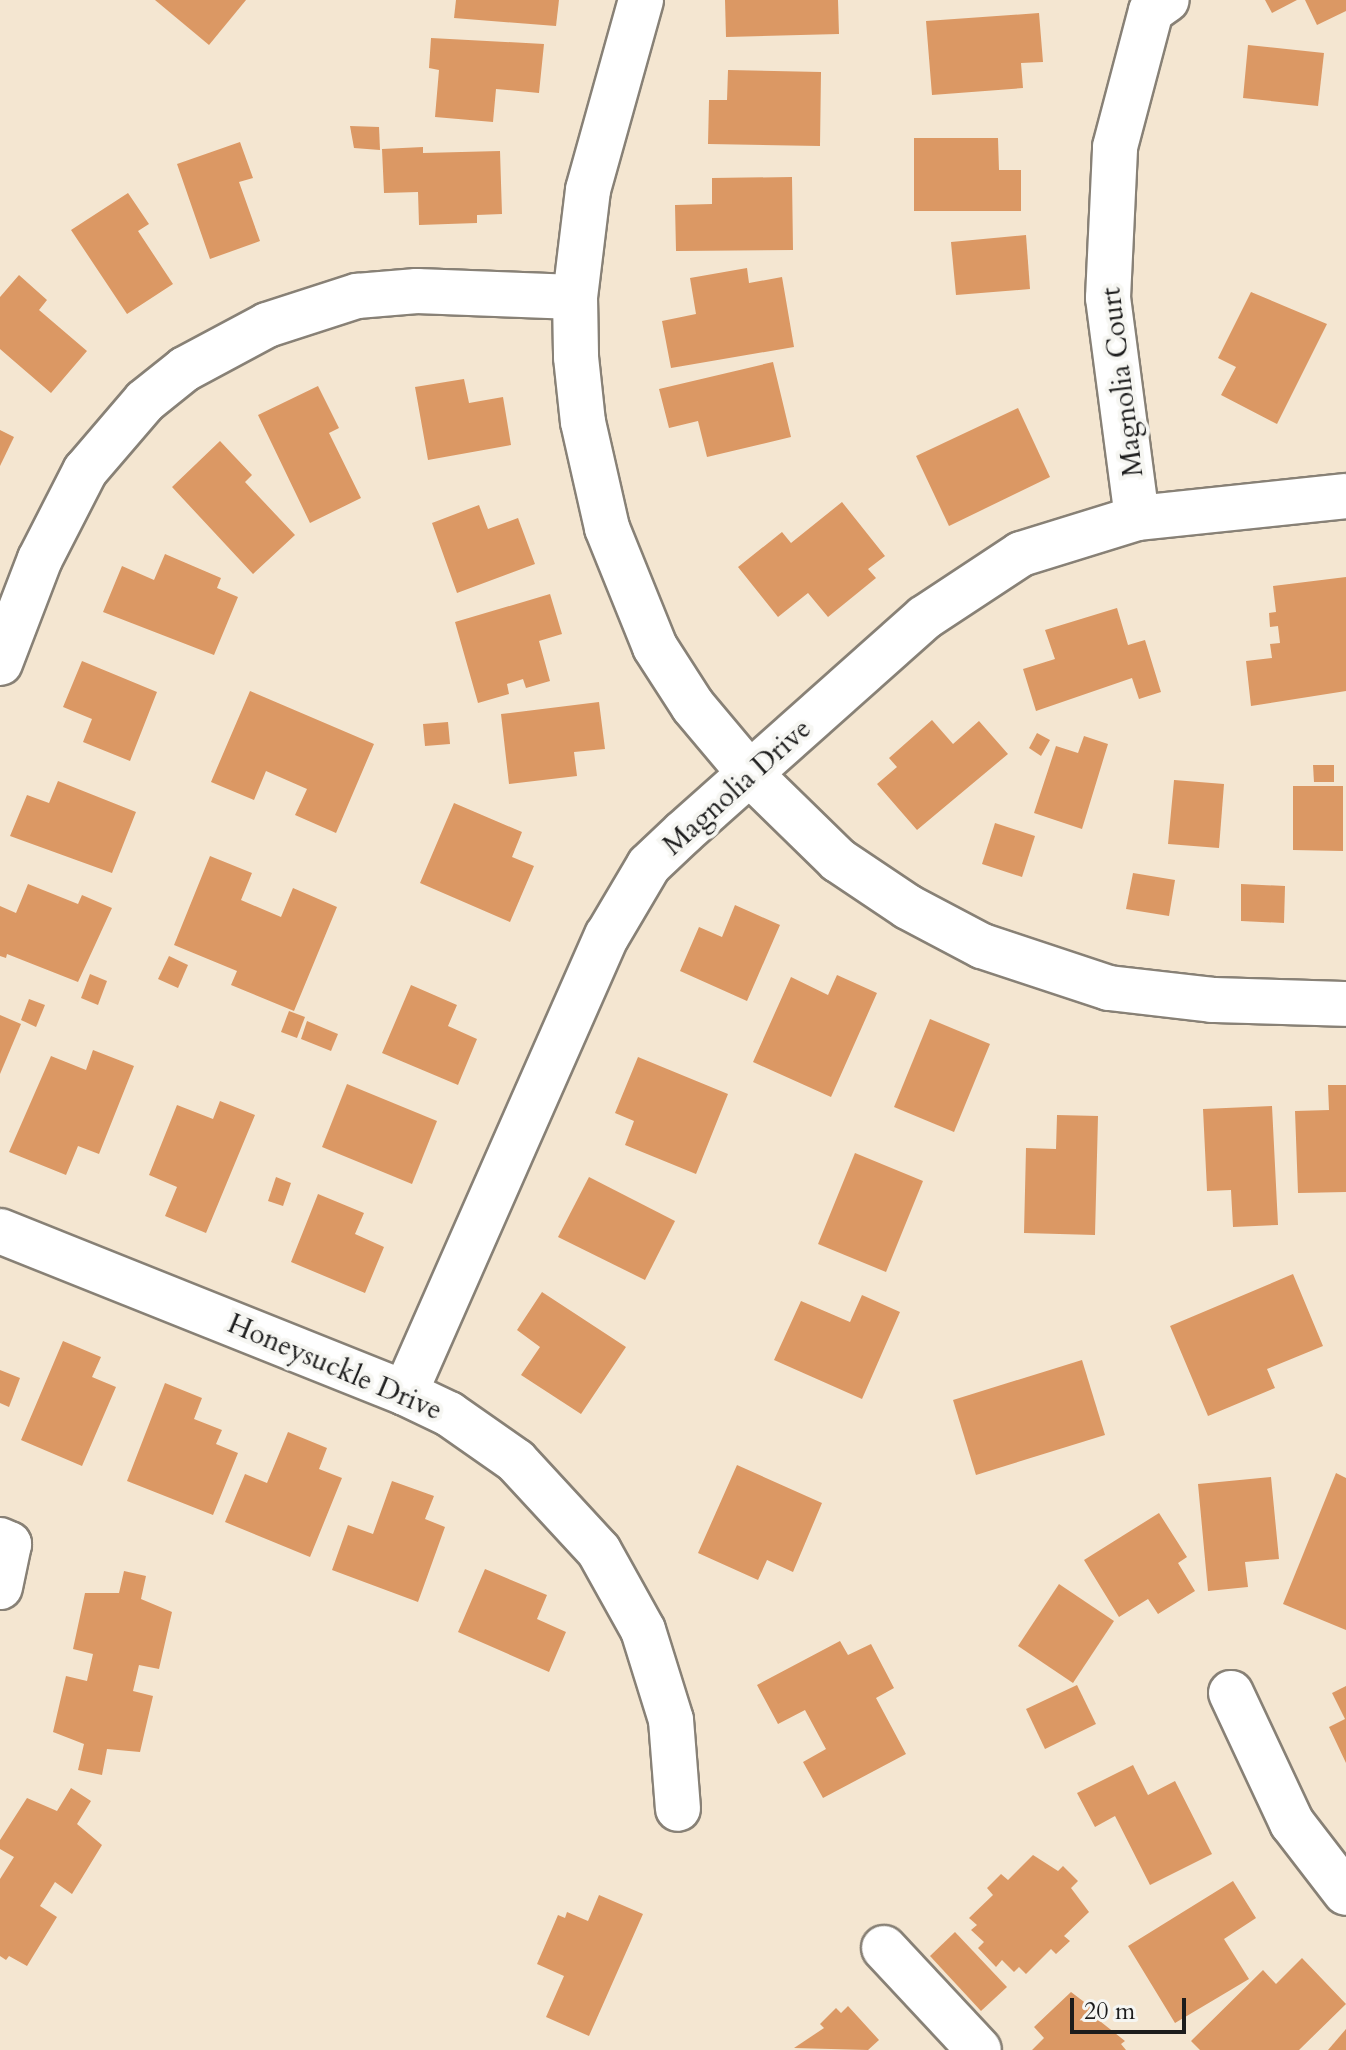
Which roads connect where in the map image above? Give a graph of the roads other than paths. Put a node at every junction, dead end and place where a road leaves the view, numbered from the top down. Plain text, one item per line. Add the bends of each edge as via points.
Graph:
1 (641, 0) edge
2 (1159, 5) edge
3 (575, 297) junction
4 (1346, 496) edge
5 (1137, 518) junction
6 (0, 663) edge
7 (751, 775) junction
8 (1346, 1004) edge
9 (0, 1231) edge
10 (405, 1393) junction
11 (0, 1540) edge
12 (0, 1587) edge
13 (1231, 1693) dead end
14 (678, 1809) dead end
15 (1346, 1893) edge
16 (884, 1948) dead end
17 (967, 2046) edge

1 - 3 street via 588,190
2 - 5 street, Magnolia Court via 1115,147 1108,298
3 - 6 street via 417,291 357,296 267,325 185,369 145,401 85,471 40,559
3 - 7 street via 583,422 607,528 625,578 655,647 693,706
4 - 5 street, Magnolia Drive
5 - 7 street, Magnolia Drive via 1021,554 936,610
7 - 8 street via 802,828 872,885 945,929 1024,964 1154,995
7 - 10 street, Magnolia Drive via 649,865 626,898
9 - 10 street, Honeysuckle Drive
10 - 14 street, Honeysuckle Drive via 449,1414 516,1461 599,1551 643,1630 659,1672 671,1720
11 - 12 street via 9,1544
13 - 15 street via 1292,1823
16 - 17 street

